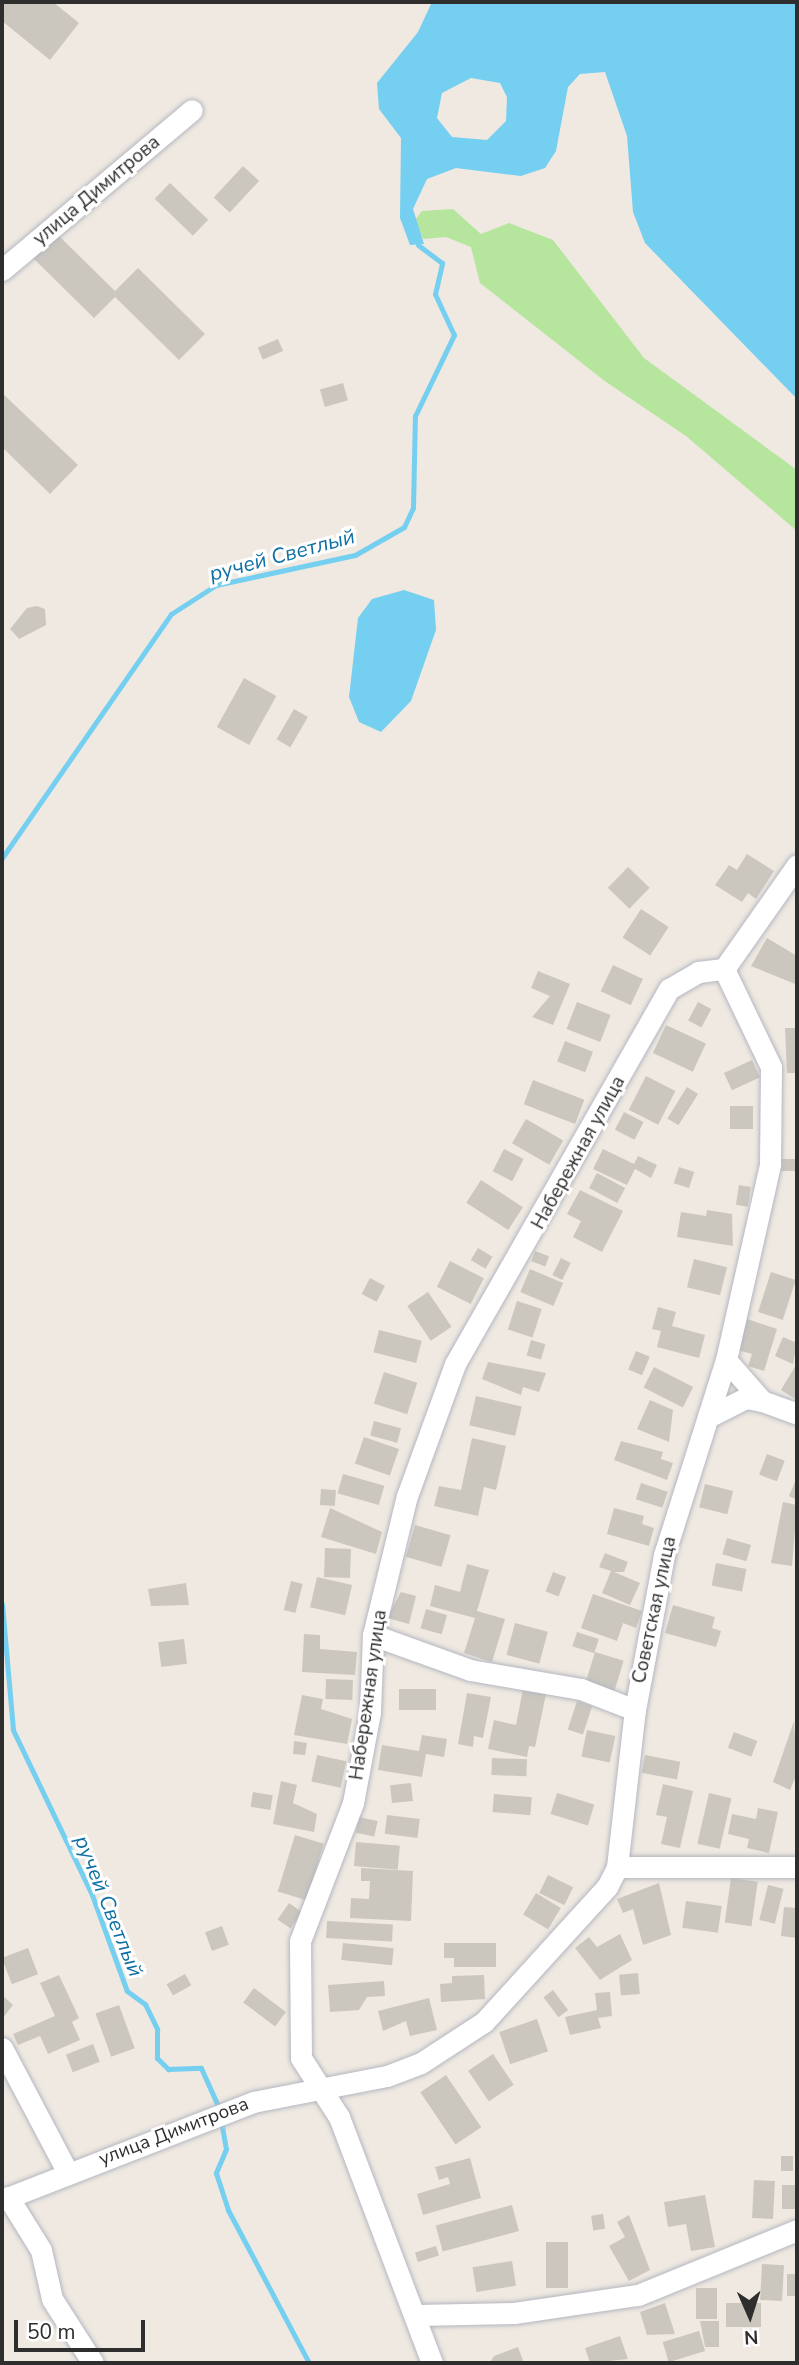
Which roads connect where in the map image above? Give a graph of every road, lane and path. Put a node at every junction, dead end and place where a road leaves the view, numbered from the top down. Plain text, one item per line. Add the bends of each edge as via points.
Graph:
1 (192, 110) dead end
2 (2, 270) edge
3 (797, 865) edge
4 (724, 969) junction
5 (726, 1360) junction
6 (762, 1401) junction
7 (797, 1414) edge
8 (708, 1417) junction
9 (373, 1635) junction
10 (635, 1710) junction
11 (617, 1867) junction
12 (797, 1867) edge
13 (2, 2048) edge
14 (324, 2090) junction
15 (68, 2173) junction
16 (5, 2199) edge
17 (797, 2230) edge
18 (416, 2315) junction
19 (93, 2363) edge
20 (432, 2363) edge

1 - 2 street, улица Димитрова
3 - 4 street
4 - 5 street, Советская улица via 761,1040 774,1088 766,1192
4 - 9 street, Набережная улица via 698,972 669,989 455,1364 407,1496
5 - 6 street
5 - 8 street, Советская улица
6 - 7 street
6 - 8 street via 746,1398
8 - 10 street, Советская улица via 664,1555
9 - 10 street via 470,1670 580,1689
9 - 14 street, Набережная улица via 370,1712 353,1803 300,1941 296,2035 301,2058
10 - 11 street, Советская улица
11 - 12 street
11 - 14 street, Советская улица via 581,1917 484,2022 421,2063
13 - 15 street
14 - 15 street, улица Димитрова via 253,2102
14 - 18 street, Набережная улица
15 - 16 street, улица Димитрова
16 - 19 street via 41,2250 52,2299
17 - 18 street via 638,2295 527,2311
18 - 20 street, Набережная улица

